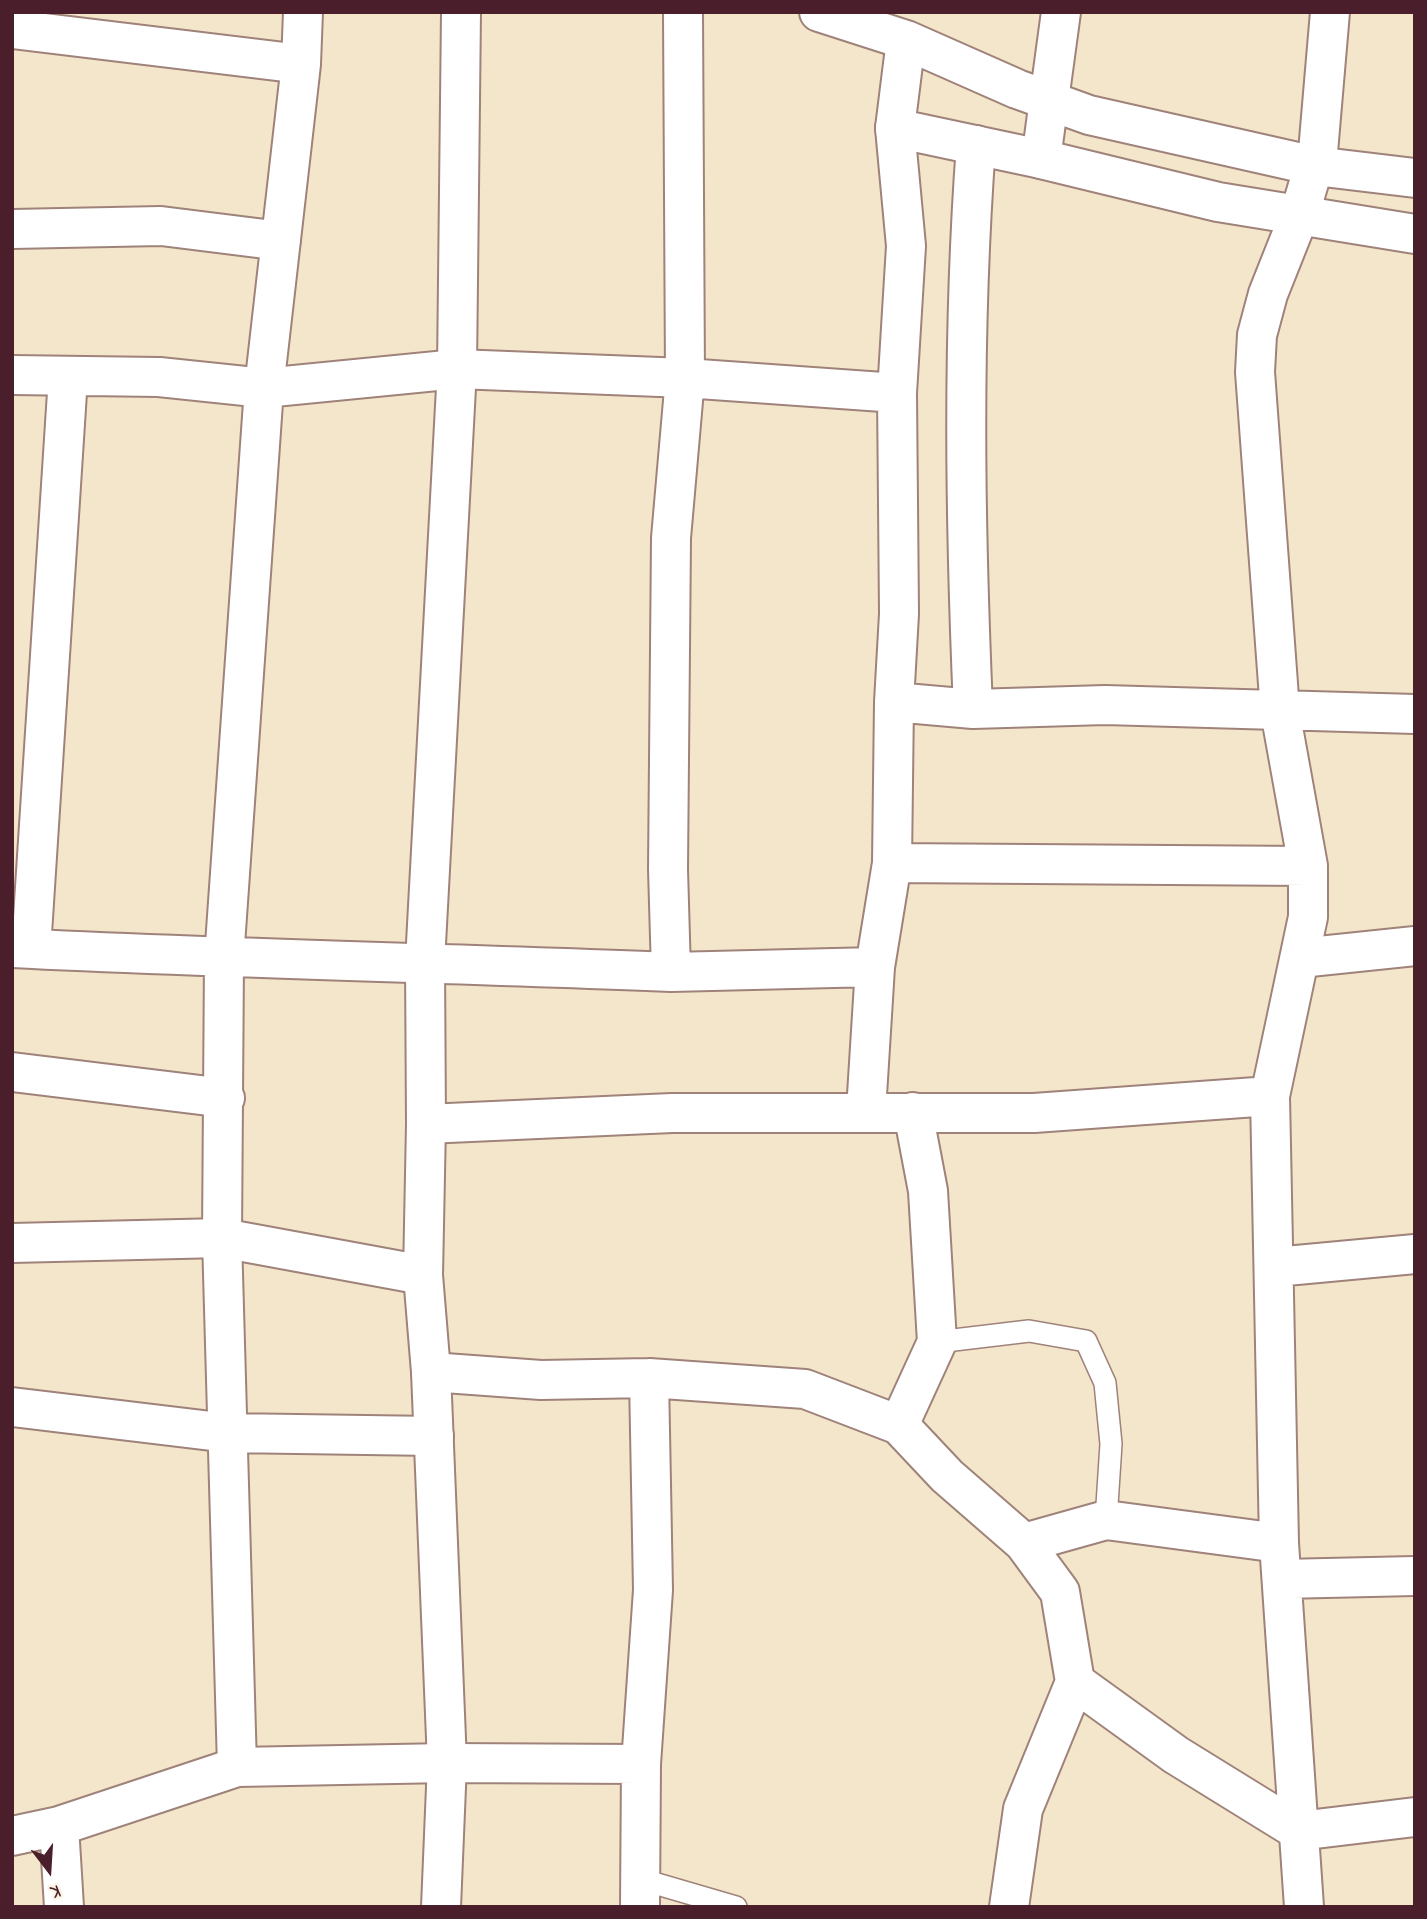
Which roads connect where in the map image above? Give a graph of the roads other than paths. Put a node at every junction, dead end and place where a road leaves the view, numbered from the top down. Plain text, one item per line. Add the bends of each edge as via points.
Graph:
1 (303, 12) edge
2 (461, 12) edge
3 (683, 12) edge
4 (819, 12) edge
5 (1062, 12) edge
6 (1330, 12) edge
7 (16, 24) edge
8 (906, 40) junction
9 (301, 64) junction
10 (1051, 101) junction
11 (895, 128) junction
12 (976, 145) junction
13 (1041, 159) junction
14 (1315, 166) junction
15 (1415, 178) edge
16 (1299, 216) junction
17 (12, 229) edge
18 (1415, 234) edge
19 (281, 242) junction
20 (457, 369) junction
21 (12, 375) edge
22 (68, 377) junction
23 (685, 378) junction
24 (264, 388) junction
25 (897, 393) junction
26 (894, 702) junction
27 (973, 709) junction
28 (1280, 711) junction
29 (1415, 714) edge
30 (892, 863) junction
31 (1308, 866) junction
32 (1415, 946) edge
33 (22, 949) edge
34 (1300, 958) junction
35 (224, 959) junction
36 (425, 962) junction
37 (875, 967) junction
38 (671, 972) junction
39 (12, 1072) edge
40 (1270, 1096) junction
41 (225, 1098) junction
42 (866, 1111) junction
43 (913, 1112) junction
44 (426, 1124) junction
45 (222, 1238) junction
46 (12, 1243) edge
47 (1415, 1254) edge
48 (1275, 1267) junction
49 (423, 1275) junction
50 (937, 1342) junction
51 (431, 1372) junction
52 (649, 1378) junction
53 (12, 1407) edge
54 (899, 1425) junction
55 (228, 1433) junction
56 (434, 1436) junction
57 (1106, 1520) junction
58 (1024, 1543) junction
59 (1280, 1561) junction
60 (1415, 1576) edge
61 (1075, 1682) junction
62 (447, 1763) junction
63 (640, 1764) junction
64 (237, 1768) junction
65 (1415, 1817) edge
66 (59, 1826) junction
67 (1299, 1830) junction
68 (12, 1836) edge
69 (640, 1893) edge
70 (64, 1907) edge
71 (441, 1907) edge
72 (736, 1907) edge
73 (1009, 1907) edge
74 (1304, 1907) edge

1 - 9 street
2 - 20 street
3 - 23 street
4 - 8 street
5 - 10 street
6 - 14 street
7 - 9 street
8 - 10 street
8 - 11 street
9 - 19 street
10 - 13 street
10 - 14 street via 1089,115
11 - 12 street
11 - 25 street via 906,246
12 - 13 street
12 - 27 street via 967,271 965,505
13 - 16 street via 1218,202
14 - 15 street
14 - 16 street
16 - 18 street
16 - 28 street via 1268,294 1257,335 1255,372
17 - 19 street via 161,226
19 - 24 street
20 - 23 street
20 - 24 street
20 - 36 street
21 - 22 street
22 - 24 street via 159,377
22 - 33 street
23 - 25 street
23 - 38 street via 671,538
24 - 35 street
25 - 26 street via 899,614
26 - 27 street
26 - 30 street
27 - 28 street via 1105,705
28 - 29 street
28 - 31 street
30 - 31 street
30 - 37 street
31 - 34 street via 1308,917
32 - 34 street
33 - 35 street
34 - 40 street
35 - 36 street
35 - 41 street
36 - 38 street
36 - 44 street
37 - 38 street
37 - 42 street
39 - 41 street
40 - 43 street via 1034,1112
40 - 48 street
41 - 45 street
42 - 43 street
42 - 44 street via 672,1113
43 - 50 street via 928,1191
44 - 49 street
45 - 46 street
45 - 49 street
45 - 55 street
47 - 48 street
48 - 59 street
49 - 51 street
50 - 54 street
50 - 57 lane via 1029,1331 1086,1341 1105,1383 1111,1444
51 - 52 street via 541,1380
51 - 56 street
52 - 54 street via 805,1389
52 - 63 street via 653,1590
53 - 55 street
54 - 58 street via 947,1476
55 - 56 street
55 - 64 street
56 - 62 street
57 - 58 street
57 - 59 street
58 - 61 street via 1060,1591
59 - 60 street
59 - 67 street
61 - 67 street via 1176,1755
61 - 73 street via 1023,1810
62 - 63 street
62 - 64 street
62 - 71 street
63 - 69 street
64 - 66 street
65 - 67 street
66 - 68 street
66 - 70 street
67 - 74 street
69 - 72 lane

